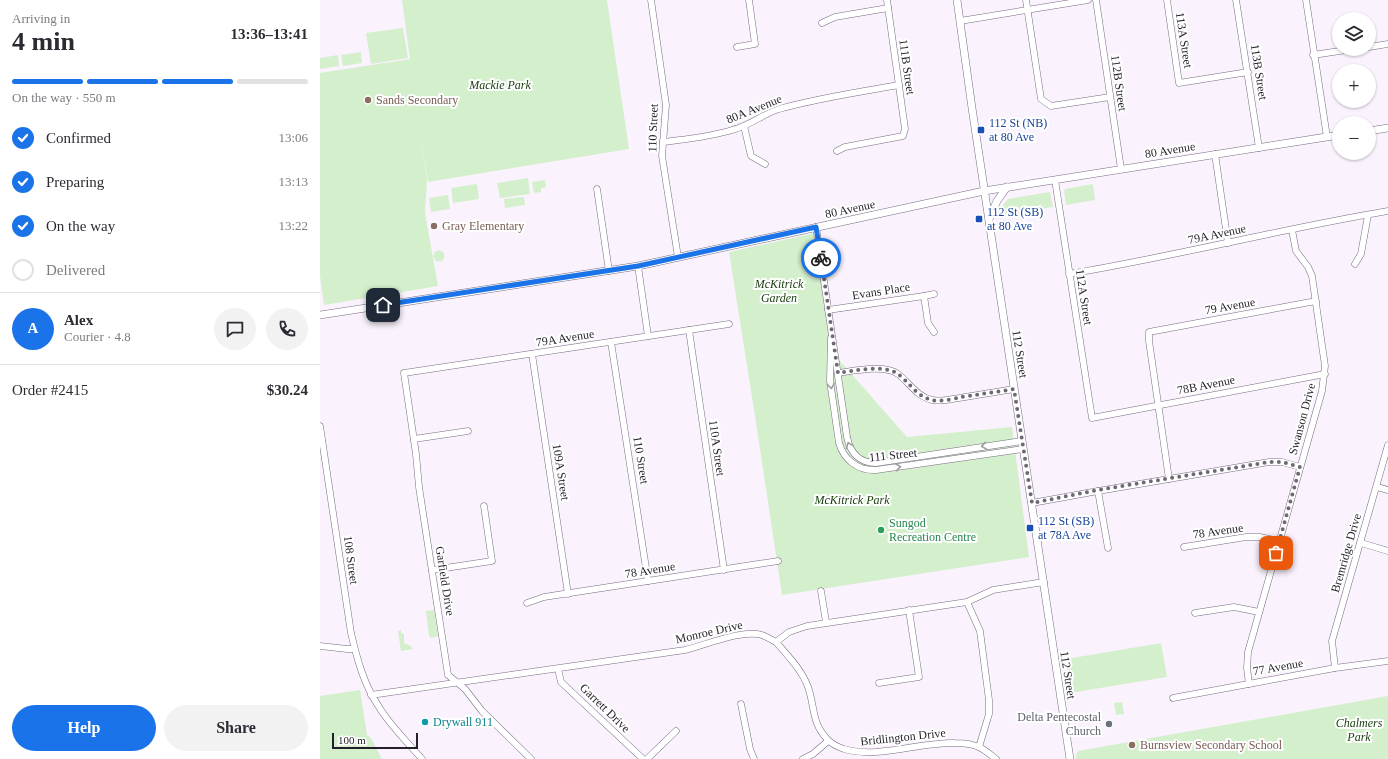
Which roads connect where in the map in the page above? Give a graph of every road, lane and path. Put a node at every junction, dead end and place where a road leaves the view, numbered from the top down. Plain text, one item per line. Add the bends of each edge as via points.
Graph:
1 (652, 0) edge
2 (749, 0) edge
3 (887, 0) edge
4 (957, 0) edge
5 (1026, 0) edge
6 (1088, 0) edge
7 (1096, 0) edge
8 (1166, 0) edge
9 (1236, 0) edge
10 (1306, 0) edge
11 (888, 8) junction
12 (1027, 10) junction
13 (960, 21) junction
14 (822, 23) dead end
15 (1388, 44) edge
16 (1376, 46) edge
17 (737, 47) dead end
18 (1332, 52) edge
19 (1313, 55) junction
20 (1248, 72) junction
21 (899, 85) junction
22 (1110, 97) junction
23 (744, 126) junction
24 (1388, 128) edge
25 (1376, 130) edge
26 (1327, 137) junction
27 (1332, 137) edge
28 (663, 142) junction
29 (1259, 148) junction
30 (837, 150) dead end
31 (1215, 154) junction
32 (765, 164) dead end
33 (1121, 169) junction
34 (1055, 180) junction
35 (1007, 187) junction
36 (597, 189) dead end
37 (984, 191) junction
38 (1388, 211) edge
39 (1368, 215) junction
40 (989, 219) junction
41 (816, 227) junction
42 (1292, 230) junction
43 (1228, 243) junction
44 (678, 257) junction
45 (1355, 264) dead end
46 (638, 266) junction
47 (609, 271) junction
48 (1069, 274) junction
49 (934, 294) dead end
50 (924, 296) junction
51 (1316, 301) junction
52 (828, 310) junction
53 (320, 315) edge
54 (729, 324) dead end
55 (689, 330) junction
56 (934, 332) dead end
57 (832, 333) junction
58 (648, 336) junction
59 (611, 342) junction
60 (532, 354) junction
61 (404, 373) joint
62 (838, 373) junction
63 (1325, 374) junction
64 (1014, 389) junction
65 (1158, 405) junction
66 (1092, 418) joint
67 (320, 426) edge
68 (468, 431) dead end
69 (414, 439) junction
70 (1022, 441) junction
71 (1388, 445) edge
72 (1023, 449) junction
73 (1300, 467) junction
74 (1169, 479) junction
75 (1377, 487) junction
76 (1098, 490) junction
77 (1388, 490) edge
78 (1032, 503) junction
79 (484, 506) dead end
80 (1279, 541) junction
81 (1361, 543) junction
82 (1184, 547) dead end
83 (1108, 548) dead end
84 (1388, 551) edge
85 (778, 562) dead end
86 (432, 570) junction
87 (724, 570) junction
88 (648, 581) junction
89 (1044, 582) junction
90 (821, 591) dead end
91 (568, 594) junction
92 (967, 602) junction
93 (527, 603) dead end
94 (909, 610) junction
95 (1259, 612) junction
96 (1195, 613) dead end
97 (826, 622) junction
98 (776, 642) junction
99 (320, 646) edge
100 (354, 649) junction
101 (1388, 661) edge
102 (1335, 668) junction
103 (558, 669) junction
104 (879, 683) dead end
105 (458, 684) junction
106 (1249, 684) junction
107 (371, 695) junction
108 (1173, 698) dead end
109 (741, 704) dead end
110 (676, 731) dead end
111 (828, 741) junction
112 (979, 747) junction
113 (886, 752) junction
114 (422, 759) edge
115 (531, 759) edge
116 (643, 759) edge
117 (647, 759) edge
118 (754, 759) edge
119 (803, 759) edge
120 (887, 759) edge
121 (996, 759) edge
122 (1070, 759) edge

1 - 28 street, 110 Street via 666,105
2 - 17 street via 755,44
3 - 11 street, 111B Street
4 - 13 street, 112 Street
5 - 12 street
6 - 12 street
7 - 22 street, 112B Street
8 - 20 street, 113A Street via 1179,83
9 - 20 street, 113B Street
10 - 19 street
11 - 14 street via 835,16
11 - 21 street, 111B Street
12 - 13 street
12 - 22 street via 1041,98 1051,106
13 - 37 street, 112 Street
15 - 16 street
18 - 19 street
19 - 26 street
20 - 29 street, 113B Street
21 - 23 street, 80A Avenue via 803,103 777,110
21 - 30 street, 111B Street via 905,129 903,136
22 - 33 street, 112B Street
23 - 28 street, 80A Avenue via 715,134
23 - 32 street via 751,156
24 - 25 street
26 - 27 street, 80 Avenue
26 - 29 street, 80 Avenue
28 - 44 street, 110 Street via 662,156
29 - 31 street, 80 Avenue
31 - 33 street, 80 Avenue
31 - 43 street
33 - 34 street, 80 Avenue
34 - 35 street, 80 Avenue
34 - 48 street, 112A Street
35 - 37 street, 80 Avenue
35 - 40 street
36 - 47 street
37 - 40 street, 112 Street
37 - 41 street, 80 Avenue
38 - 39 street, 79A Avenue
39 - 42 street, 79A Avenue
39 - 45 street via 1361,254
40 - 64 street, 112 Street
41 - 44 street, 80 Avenue
41 - 52 street, 111 Street
42 - 43 street, 79A Avenue
42 - 51 street, Swanson Drive via 1296,252 1312,276
43 - 48 street, 79A Avenue
44 - 46 street, 80 Avenue
46 - 47 street, 80 Avenue
46 - 58 street
47 - 53 street, 80 Avenue
48 - 66 street, 112A Street
49 - 50 street
50 - 52 street, Evans Place
50 - 56 street, Evans Place via 928,323
51 - 63 street, Swanson Drive
51 - 65 street, 79 Avenue via 1148,332
52 - 57 street, 111 Street
54 - 55 street, 79A Avenue
55 - 58 street, 79A Avenue
55 - 87 street, 110A Street
57 - 62 street, 111 Street
57 -> 72 street, 111 Street via 830,381 839,443 847,458 859,467 876,470
58 - 59 street, 79A Avenue
59 - 60 street, 79A Avenue
59 - 88 street, 110 Street
60 - 61 street, 79A Avenue
60 - 91 street, 109A Street
61 - 69 street, Garfield Drive
62 - 64 street via 881,369 893,371 921,395 932,400
70 -> 62 street, 111 Street via 876,463 864,461 854,455 848,443
63 - 65 street, 78B Avenue
63 - 73 street, Swanson Drive
64 - 70 street, 112 Street
65 - 66 street, 78B Avenue
65 - 74 street
67 - 100 street, 108 Street
68 - 69 street
69 - 86 street, Garfield Drive
70 - 72 street, 112 Street
71 - 75 street, Bremridge Drive
72 - 78 street, 112 Street
73 - 74 street via 1282,462 1269,462
73 - 80 street, Swanson Drive
74 - 76 street
75 - 77 street
75 - 81 street, Bremridge Drive
76 - 78 street
76 - 83 street
78 - 89 street, 112 Street
79 - 86 street via 492,561
80 - 82 street, 78 Avenue via 1246,537
80 - 95 street, Swanson Drive
81 - 84 street
81 - 102 street, Bremridge Drive via 1332,641
85 - 87 street, 78 Avenue
86 - 105 street, Garfield Drive via 448,675
87 - 88 street, 78 Avenue
88 - 91 street, 78 Avenue
89 - 92 street via 993,590
89 - 122 street, 112 Street
90 - 97 street
91 - 93 street, 78 Avenue via 544,597
92 - 94 street
92 - 112 street via 980,631 990,700 990,714
94 - 97 street
94 - 104 street via 919,678
95 - 96 street via 1234,607
95 - 106 street, Swanson Drive via 1248,652
97 - 98 street via 796,628
98 - 103 street, Monroe Drive via 761,635 740,635 685,650
98 - 111 street via 799,670 808,686 813,715
99 - 100 street
100 - 107 street, 108 Street
101 - 102 street, 77 Avenue
102 - 106 street, 77 Avenue
103 - 105 street, Monroe Drive
103 - 116 street, Garrett Drive via 561,682
105 - 107 street, Monroe Drive
105 - 115 street, Garfield Drive
106 - 108 street, 77 Avenue
107 - 114 street, 108 Street
109 - 118 street
110 - 117 street
111 - 113 street, Bridlington Drive via 854,753
111 - 119 street
112 - 113 street, Bridlington Drive via 944,743
112 - 121 street, Bridlington Drive
113 - 120 street

